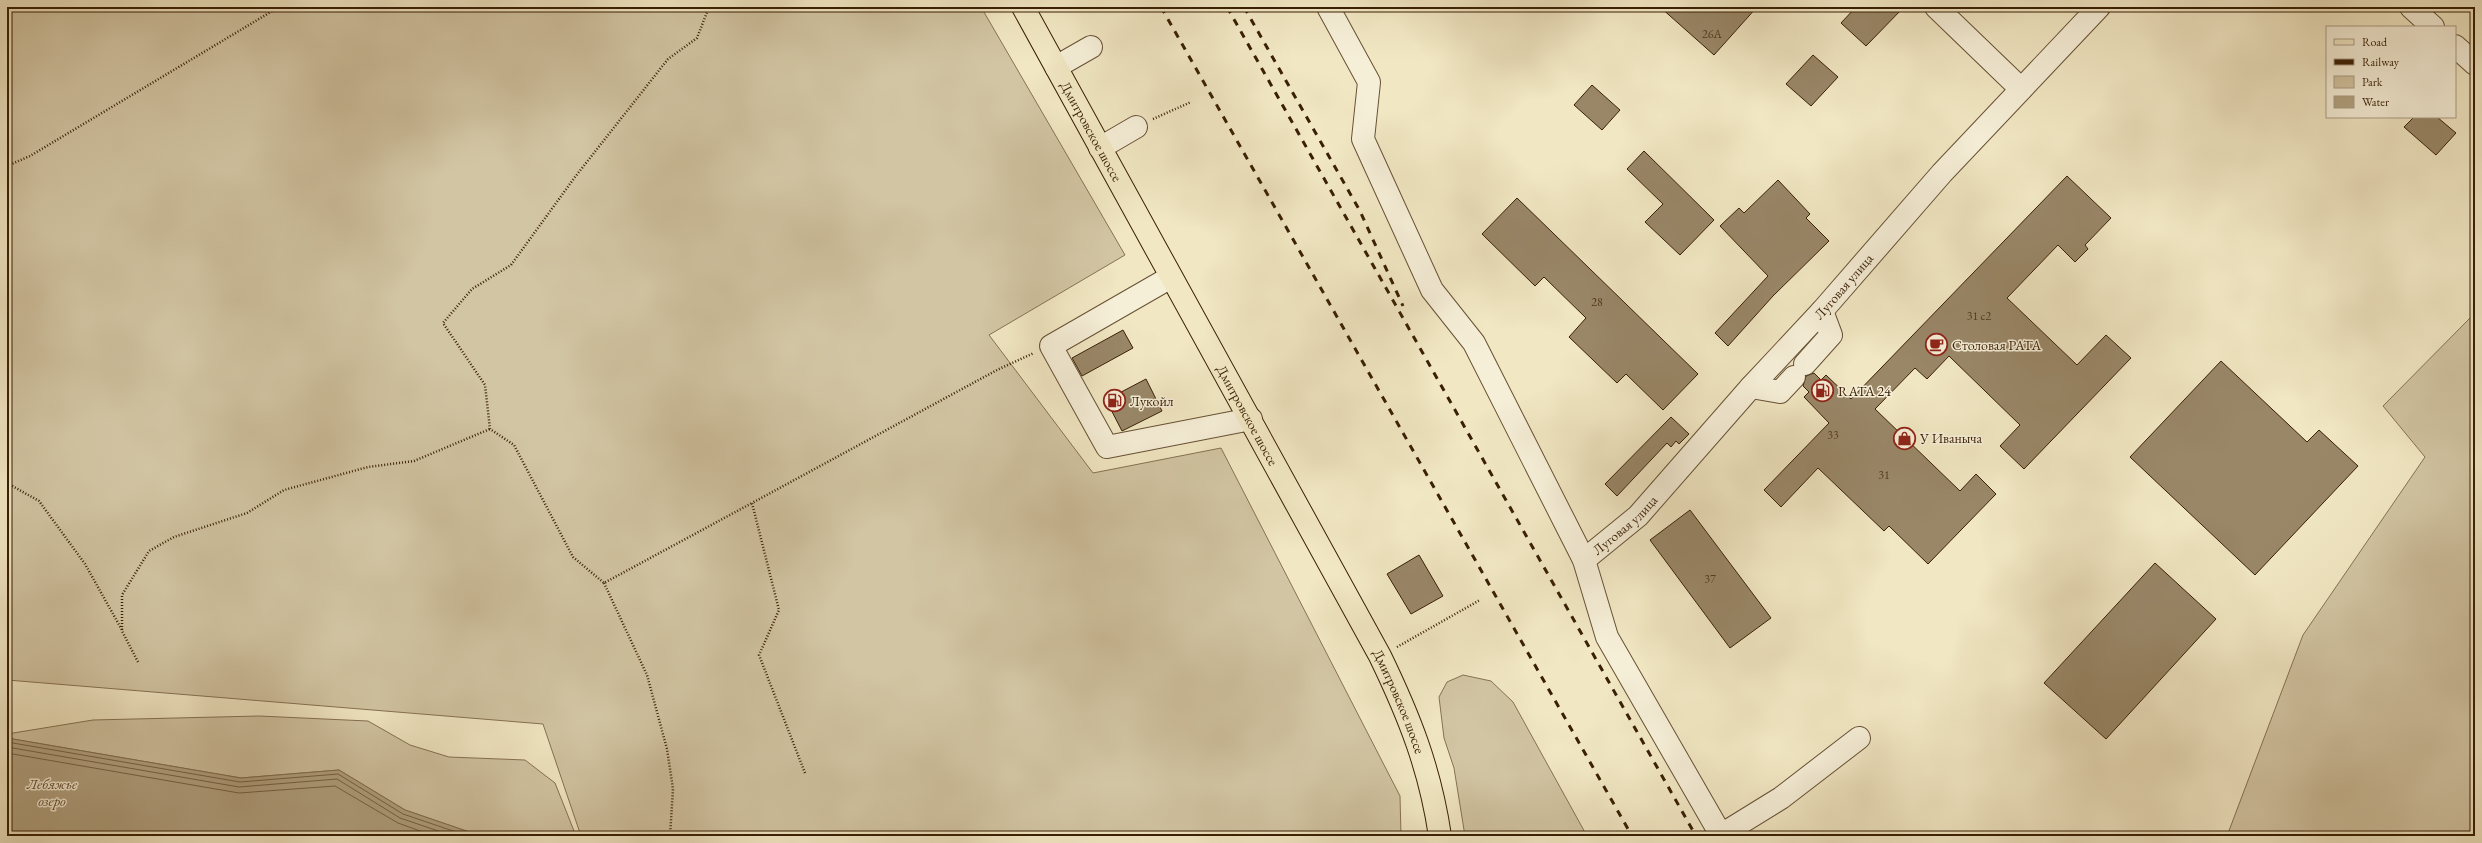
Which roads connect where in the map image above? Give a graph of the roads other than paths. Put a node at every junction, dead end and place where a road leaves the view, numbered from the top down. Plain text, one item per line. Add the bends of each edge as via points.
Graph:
1 (1023, 7) edge
2 (1328, 7) edge
3 (1936, 7) edge
4 (2099, 7) edge
5 (2410, 7) edge
6 (2432, 26) edge
7 (1091, 47) dead end
8 (2456, 47) edge
9 (2475, 64) edge
10 (1056, 67) junction
11 (2022, 89) junction
12 (1136, 127) road end
13 (1100, 148) junction
14 (1171, 277) junction
15 (1822, 311) junction
16 (1751, 388) junction
17 (1251, 419) junction
18 (1584, 560) junction
19 (1859, 738) dead end
20 (1440, 836) edge

1 - 10 main road, Дмитровское шоссе
2 - 18 street via 1368,82 1363,139 1432,290 1474,343
3 - 11 street
4 - 11 street, Луговая улица
5 - 6 street
7 - 10 street
8 - 9 street
10 - 13 main road, Дмитровское шоссе
11 - 15 street, Луговая улица via 1942,173
12 - 13 street
13 - 14 main road, Дмитровское шоссе
14 - 17 main road, Дмитровское шоссе
14 - 17 street via 1051,346 1107,447
15 - 16 street, Луговая улица
15 - 16 street via 1831,335 1800,371 1780,392
16 - 18 street, Луговая улица via 1638,516
17 - 20 main road, Дмитровское шоссе via 1380,656 1419,744 1430,783
18 - 19 street via 1607,637 1721,835 1780,798

